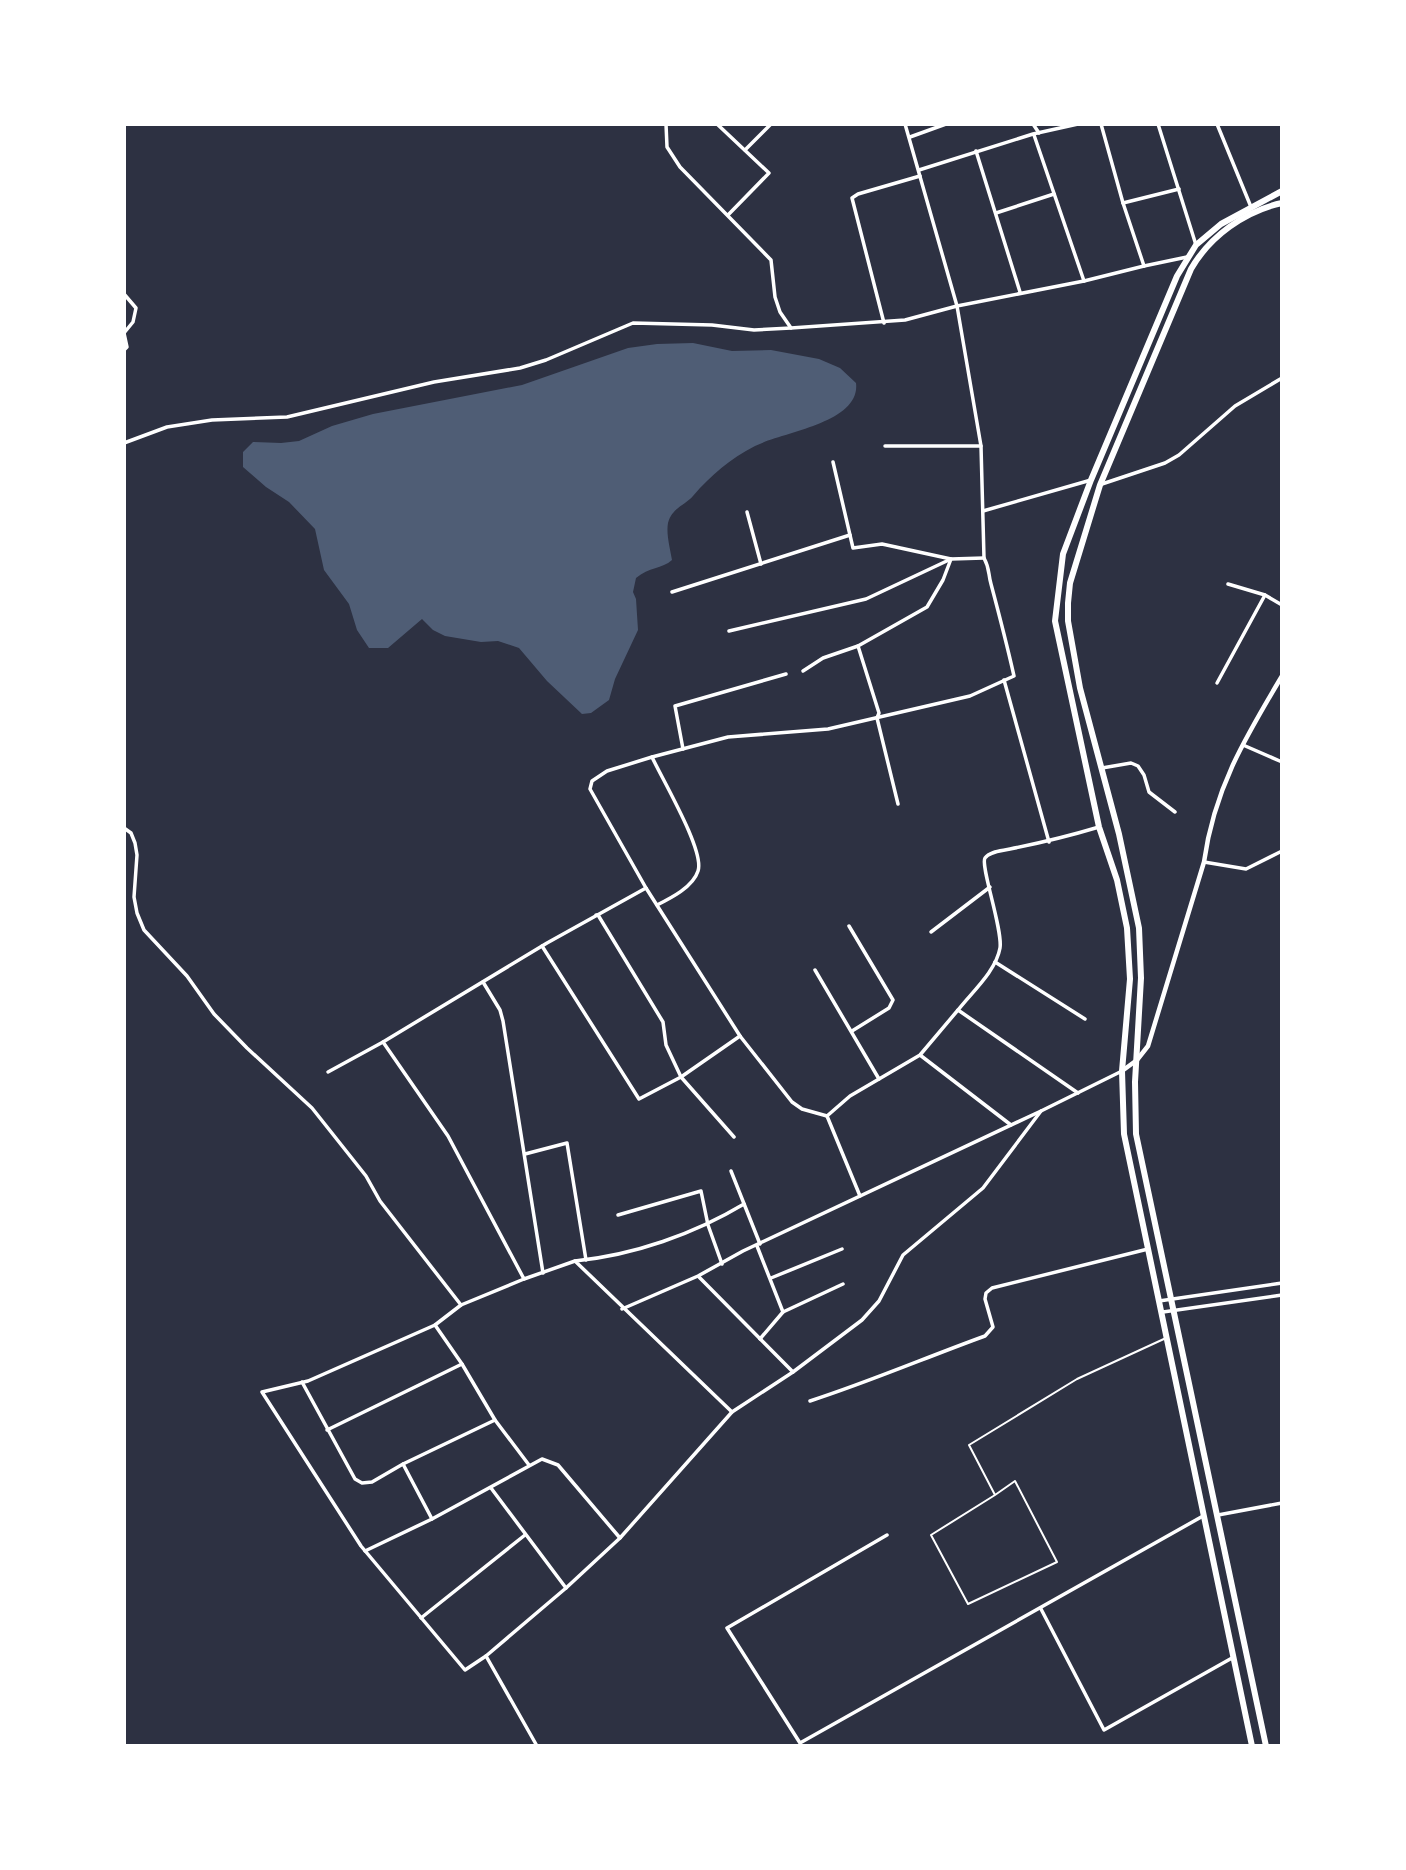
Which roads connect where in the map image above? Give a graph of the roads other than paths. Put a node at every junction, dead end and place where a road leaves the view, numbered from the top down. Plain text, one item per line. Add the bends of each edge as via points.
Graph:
1 (666, 124) edge
2 (717, 124) edge
3 (771, 124) edge
4 (905, 124) edge
5 (946, 124) edge
6 (1033, 124) edge
7 (1078, 124) edge
8 (1101, 124) edge
9 (1158, 124) edge
10 (1217, 124) edge
11 (1039, 133) junction
12 (1033, 134) junction
13 (910, 137) junction
14 (745, 150) junction
15 (976, 151) junction
16 (919, 170) junction
17 (921, 175) junction
18 (1179, 189) junction
19 (1282, 191) edge
20 (1054, 194) junction
21 (1123, 203) junction
22 (1282, 203) edge
23 (1251, 206) junction
24 (996, 213) junction
25 (728, 215) junction
26 (1196, 245) junction
27 (1188, 257) junction
28 (1144, 266) junction
29 (1084, 281) junction
30 (1020, 292) junction
31 (124, 294) edge
32 (957, 306) junction
33 (884, 323) junction
34 (791, 328) junction
35 (124, 333) edge
36 (124, 350) edge
37 (1282, 378) edge
38 (124, 443) edge
39 (885, 446) dead end
40 (981, 446) junction
41 (833, 462) dead end
42 (1091, 480) junction
43 (1100, 485) junction
44 (983, 511) junction
45 (747, 512) dead end
46 (850, 535) junction
47 (985, 558) junction
48 (951, 559) junction
49 (761, 564) junction
50 (1228, 584) dead end
51 (672, 592) dead end
52 (1265, 595) junction
53 (1282, 605) edge
54 (729, 631) dead end
55 (858, 646) junction
56 (803, 671) dead end
57 (786, 674) dead end
58 (1282, 676) edge
59 (1004, 680) junction
60 (1217, 683) dead end
61 (1275, 688) junction
62 (1282, 692) edge
63 (877, 718) junction
64 (1242, 745) junction
65 (683, 749) junction
66 (652, 757) junction
67 (1282, 762) edge
68 (1101, 768) junction
69 (898, 804) dead end
70 (1175, 812) dead end
71 (124, 828) edge
72 (1099, 828) junction
73 (1049, 842) junction
74 (1282, 851) edge
75 (1204, 862) junction
76 (990, 887) junction
77 (646, 888) junction
78 (657, 906) junction
79 (594, 916) junction
80 (849, 926) dead end
81 (931, 932) dead end
82 (542, 946) junction
83 (995, 962) junction
84 (815, 971) dead end
85 (483, 982) junction
86 (958, 1010) junction
87 (1085, 1019) dead end
88 (852, 1031) junction
89 (740, 1036) junction
90 (383, 1042) junction
91 (920, 1055) junction
92 (1137, 1060) junction
93 (1122, 1071) junction
94 (328, 1072) dead end
95 (681, 1077) junction
96 (879, 1079) junction
97 (1078, 1093) junction
98 (1041, 1111) junction
99 (827, 1116) junction
100 (1011, 1125) junction
101 (734, 1137) dead end
102 (525, 1154) junction
103 (730, 1171) dead end
104 (860, 1197) junction
105 (744, 1205) junction
106 (618, 1214) dead end
107 (708, 1225) junction
108 (759, 1244) junction
109 (1148, 1248) junction
110 (842, 1249) dead end
111 (586, 1260) junction
112 (575, 1261) junction
113 (722, 1265) junction
114 (543, 1273) junction
115 (698, 1276) junction
116 (771, 1278) junction
117 (524, 1279) junction
118 (843, 1283) dead end
119 (1282, 1283) edge
120 (1282, 1295) edge
121 (1172, 1298) junction
122 (1159, 1301) junction
123 (461, 1305) junction
124 (622, 1309) junction
125 (1174, 1310) junction
126 (783, 1312) junction
127 (1161, 1312) junction
128 (435, 1325) junction
129 (1167, 1337) junction
130 (760, 1339) junction
131 (462, 1364) junction
132 (793, 1372) junction
133 (302, 1382) junction
134 (810, 1401) dead end
135 (732, 1412) junction
136 (495, 1420) junction
137 (327, 1430) junction
138 (403, 1464) junction
139 (529, 1465) junction
140 (491, 1488) junction
141 (995, 1495) junction
142 (1282, 1503) edge
143 (1203, 1516) junction
144 (1215, 1516) junction
145 (432, 1519) junction
146 (525, 1535) junction
147 (887, 1535) dead end
148 (620, 1538) junction
149 (365, 1551) junction
150 (566, 1588) junction
151 (1040, 1608) junction
152 (421, 1618) junction
153 (486, 1656) junction
154 (1234, 1657) junction
155 (801, 1744) edge
156 (1251, 1745) edge
157 (537, 1746) edge
158 (1266, 1746) edge

1 - 25 street via 667,147 680,167
2 - 14 street
3 - 14 street
4 - 13 street
5 - 13 street
6 - 11 street
7 - 11 street
8 - 21 street
9 - 18 street
10 - 23 street
11 - 12 street
12 - 15 street
12 - 20 street
13 - 16 street
14 - 25 street via 769,173
15 - 16 street
15 - 24 street
16 - 17 street
17 - 32 street
17 - 33 street via 852,198
18 - 21 street
18 - 26 street
19 - 23 highway
20 - 24 street
20 - 29 street
21 - 28 street
22 - 43 highway via 1250,214 1219,235 1198,257
23 - 26 highway
24 - 30 street
25 - 34 street via 771,260 775,298
26 - 27 highway
27 - 28 street
27 - 42 highway
28 - 29 street
29 - 30 street
30 - 32 street
31 - 35 street via 136,308 133,323
32 - 33 street
32 - 40 street
33 - 34 street
34 - 38 street via 633,323 520,368 433,382 287,417 167,427
35 - 36 street
37 - 43 street via 1235,406 1179,455
39 - 40 street
40 - 44 street
41 - 46 street
42 - 44 street
42 - 72 highway via 1063,554 1055,621
43 - 68 highway via 1070,583 1068,621
44 - 47 street
45 - 49 street
46 - 48 street via 853,548 882,544
46 - 49 street
47 - 48 street
47 - 59 street via 1014,676
48 - 54 street via 866,599
48 - 55 street via 927,607
49 - 51 street
50 - 52 street
52 - 53 street
52 - 60 street
55 - 56 street via 823,658
55 - 63 street
57 - 65 street via 675,706
58 - 61 street
59 - 63 street via 970,696
59 - 73 street
61 - 62 street
61 - 64 street
63 - 65 street via 822,730 728,737
63 - 69 street
64 - 67 street
64 - 75 street via 1222,787
65 - 66 street
66 - 77 street via 607,771 592,781 590,789
66 - 78 street via 693,837 700,863 690,883
68 - 70 street via 1138,766 1149,792
68 - 92 highway via 1139,928
71 - 123 street via 135,843 134,897 144,930 187,976 214,1014 312,1108
72 - 73 street
72 - 93 highway via 1127,928 1130,979
73 - 76 street via 986,856 983,868
74 - 75 street via 1245,869
75 - 92 street via 1148,1046
76 - 81 street
76 - 83 street via 1000,933
77 - 78 street
77 - 79 street
78 - 89 street
79 - 82 street
79 - 95 street via 598,915 663,1022 666,1045
80 - 88 street via 893,1000 889,1008
82 - 85 street
82 - 95 street via 639,1099
83 - 86 street
83 - 87 street
84 - 88 street
85 - 90 street
85 - 102 street via 503,1021
86 - 91 street
86 - 97 street
88 - 96 street
89 - 95 street
89 - 99 street via 792,1102
90 - 94 street
90 - 117 street via 448,1136
91 - 96 street
91 - 100 street
92 - 93 street
92 - 121 highway via 1136,1134
93 - 97 street
93 - 109 highway via 1124,1135
95 - 101 street
96 - 99 street
97 - 98 street
98 - 100 street
98 - 132 street via 983,1188 903,1255 871,1311
99 - 104 street
100 - 104 street
102 - 111 street via 567,1143
102 - 114 street
103 - 105 street
104 - 108 street
105 - 107 street
105 - 108 street
106 - 107 street via 701,1191
107 - 111 street
107 - 113 street
108 - 113 street
108 - 116 street
109 - 122 highway
109 - 134 street via 999,1285 986,1293 993,1327 985,1336
110 - 116 street
111 - 112 street
112 - 114 street
112 - 124 street
113 - 115 street
114 - 117 street
115 - 124 street
115 - 130 street
116 - 126 street
117 - 123 street
118 - 126 street
119 - 121 street
120 - 125 street
121 - 122 street
121 - 125 highway
122 - 127 highway
123 - 128 street
124 - 135 street
125 - 127 street
125 - 144 highway
126 - 130 street
127 - 129 highway
128 - 131 street
128 - 133 street
129 - 141 lane via 1077,1379 969,1445
129 - 143 highway
130 - 132 street
131 - 136 street
131 - 137 street
132 - 135 street
133 - 137 street
133 - 149 street via 262,1392
135 - 148 street
136 - 138 street
136 - 139 street
137 - 138 street via 355,1479 362,1483
138 - 145 street
139 - 140 street
139 - 148 street via 542,1460 558,1465
140 - 145 street
140 - 146 street
141 - 141 lane via 1015,1481 1057,1562 968,1604 931,1535
142 - 144 street
143 - 151 street
143 - 154 highway
144 - 158 highway
145 - 149 street
146 - 150 street
146 - 152 street
147 - 155 street via 727,1628
148 - 150 street
149 - 152 street
150 - 153 street
151 - 154 street via 1104,1730
151 - 155 street
152 - 153 street via 466,1670
153 - 157 street
154 - 156 highway

